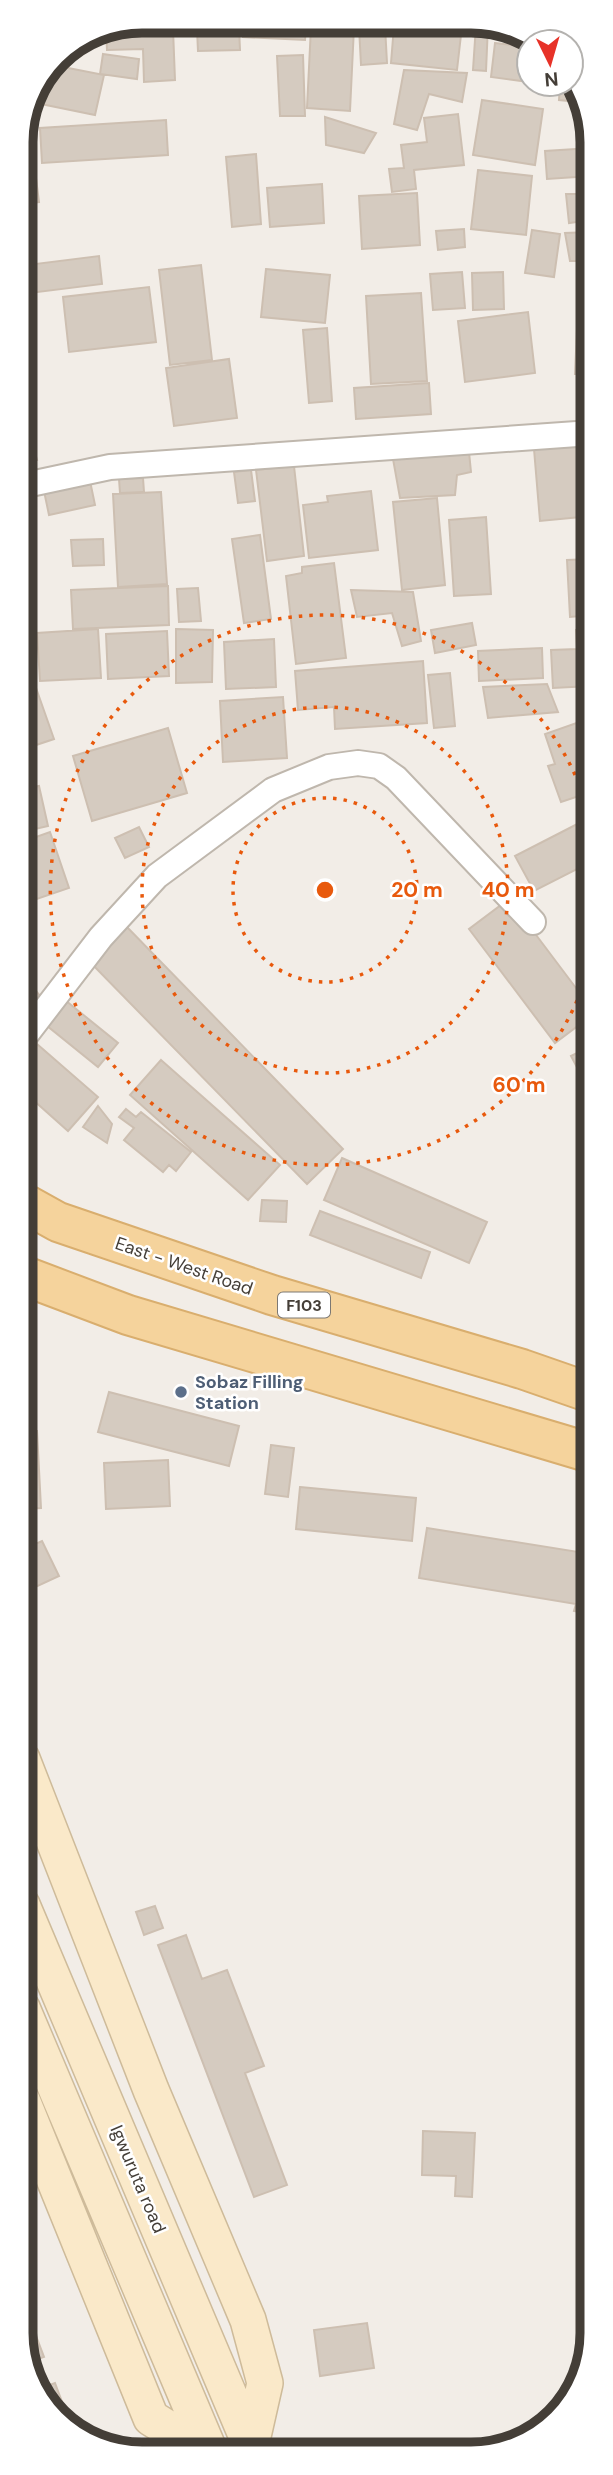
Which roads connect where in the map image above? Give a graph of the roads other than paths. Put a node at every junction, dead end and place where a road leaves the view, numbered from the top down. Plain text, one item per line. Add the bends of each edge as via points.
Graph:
1 (580, 434) edge
2 (33, 483) edge
3 (533, 922) dead end
4 (33, 1025) edge
5 (33, 1208) edge
6 (33, 1279) edge
7 (580, 1389) edge
8 (580, 1449) edge
9 (33, 1787) edge
10 (33, 1931) edge
11 (33, 2034) edge
12 (33, 2127) edge
13 (191, 2442) edge
14 (204, 2442) edge
15 (249, 2442) edge
16 (253, 2442) edge

1 - 2 street via 110,467
3 - 4 street via 396,778 379,766 329,767 273,790 157,876 100,937
5 - 7 main road, East - West Road / F103 via 58,1222 259,1291
6 - 8 main road via 128,1315
9 - 16 street via 151,2090 248,2320 265,2384
10 - 15 street, Igwuruta road
11 - 14 street
12 - 13 street via 150,2418

